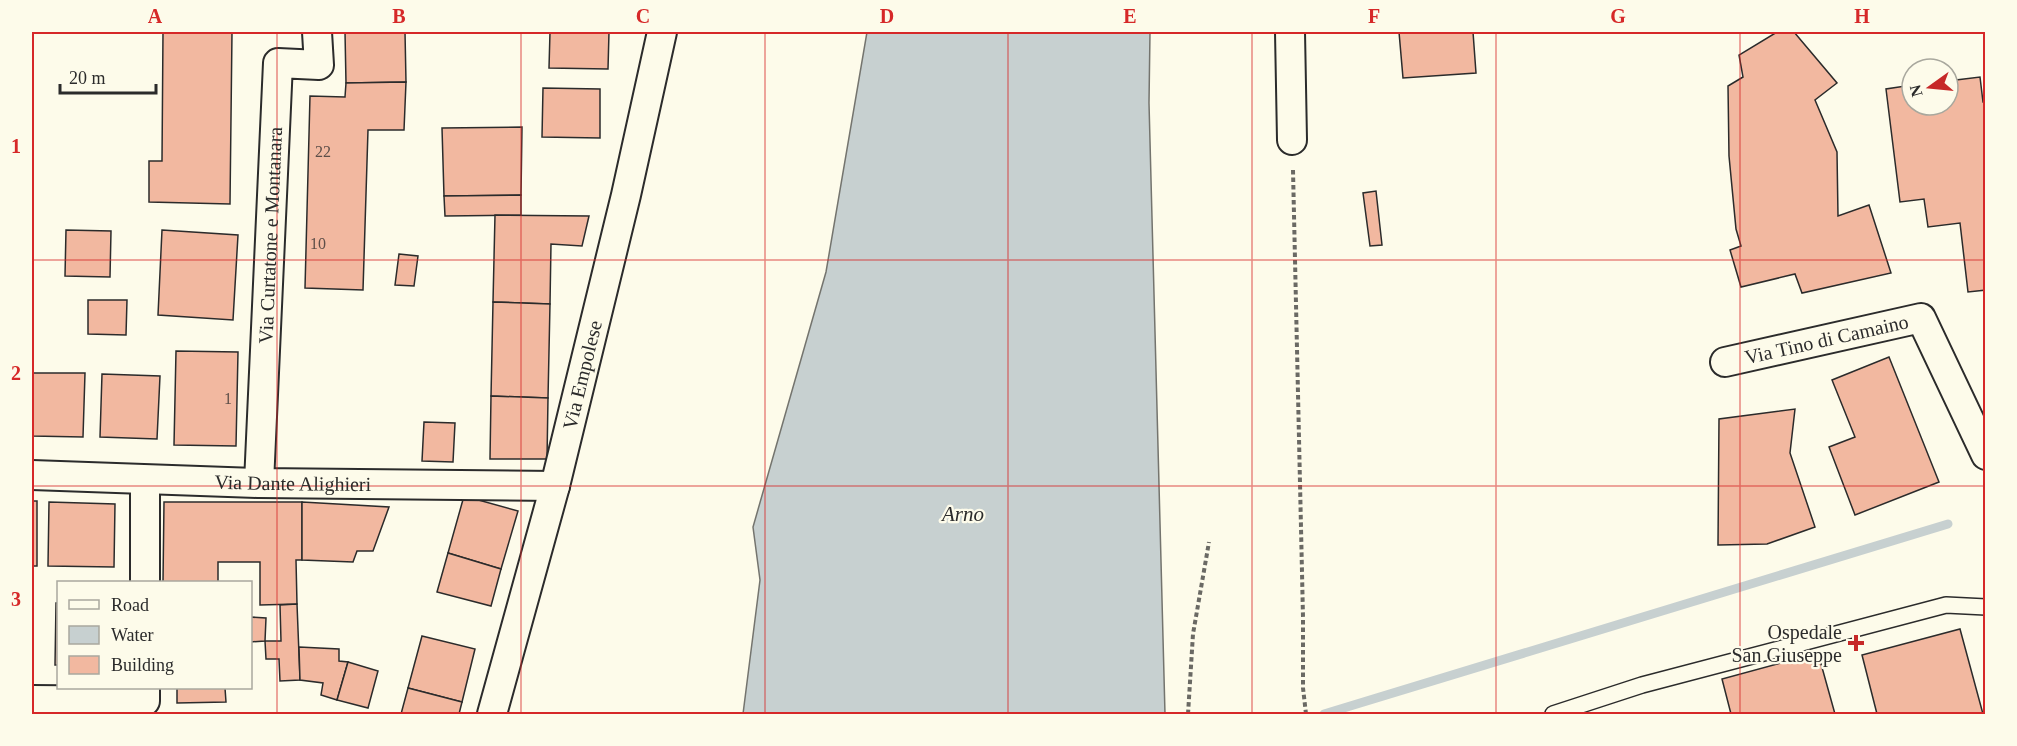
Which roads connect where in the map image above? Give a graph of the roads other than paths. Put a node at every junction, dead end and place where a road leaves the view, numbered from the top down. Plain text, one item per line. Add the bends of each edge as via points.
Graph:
1 (318, 32) edge
2 (662, 32) edge
3 (1290, 32) edge
4 (1292, 140) road end
5 (1725, 362) dead end
6 (1986, 455) edge
7 (32, 475) edge
8 (146, 480) junction
9 (259, 483) junction
10 (555, 486) junction
11 (145, 581) edge
12 (1986, 607) edge
13 (145, 689) edge
14 (32, 700) edge
15 (492, 714) edge
16 (1553, 714) edge

1 - 9 street, Via Curtatone e Montanara via 319,65 278,63
2 - 10 street, Via Empolese
3 - 4 street
5 - 6 street, Via Tino di Camaino via 1921,318
7 - 8 street, Via Dante Alighieri
8 - 9 street, Via Dante Alighieri
8 - 11 street
9 - 10 street, Via Dante Alighieri
10 - 15 street, Via Empolese
12 - 16 lane via 1946,605 1642,685
13 - 14 street via 145,701

